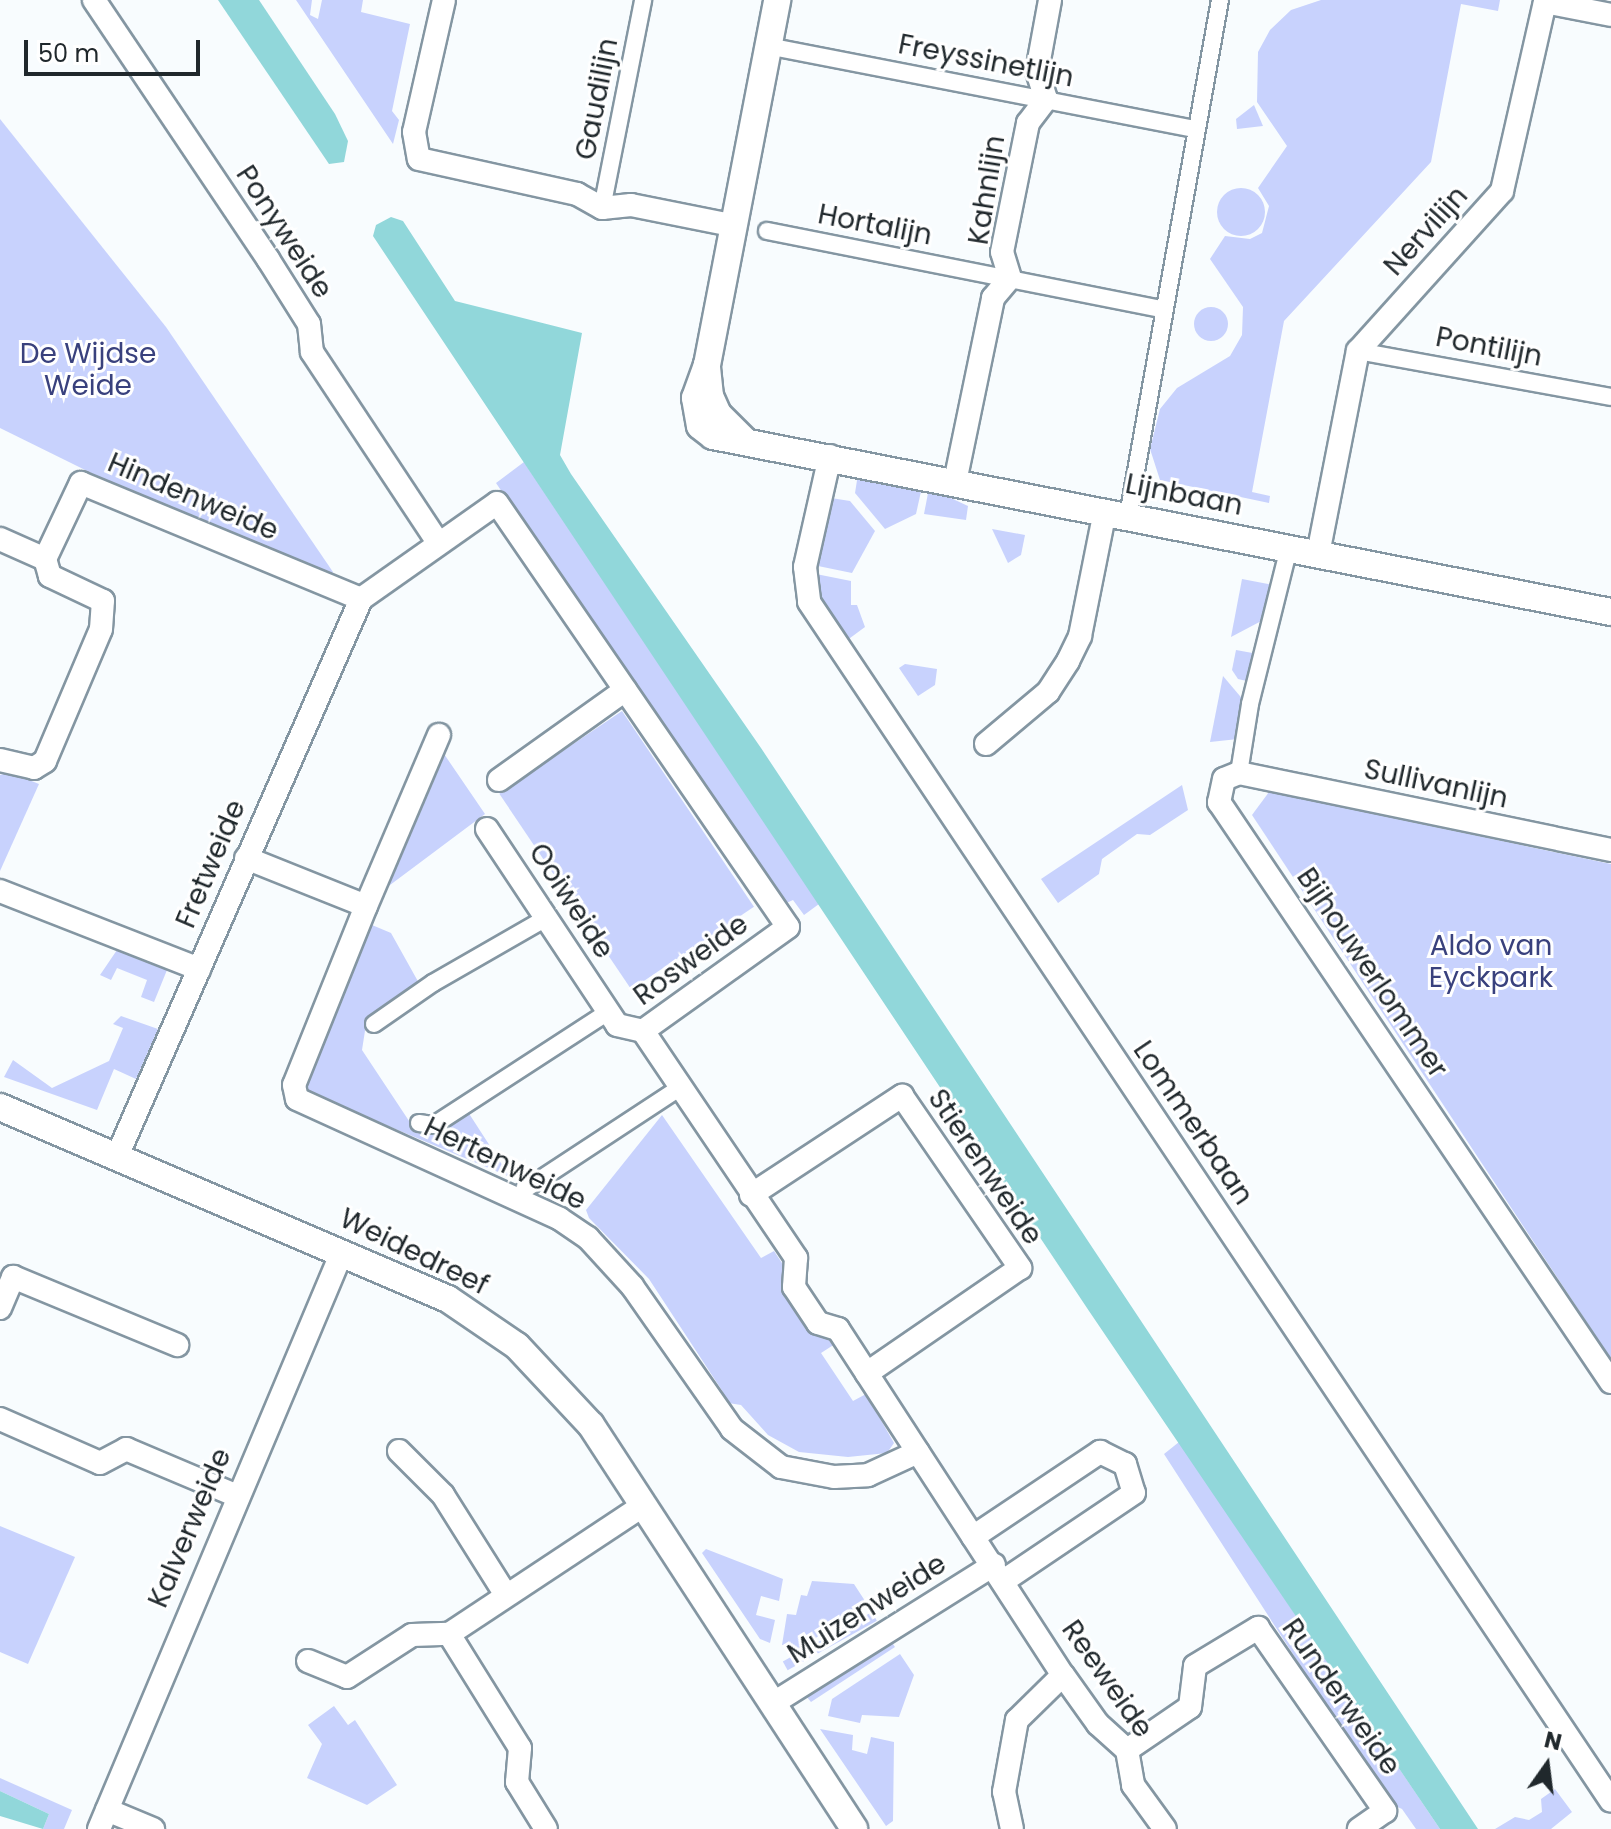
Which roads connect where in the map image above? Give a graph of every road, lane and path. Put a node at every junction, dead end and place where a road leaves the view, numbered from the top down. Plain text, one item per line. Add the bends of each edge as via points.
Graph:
1 (94, 0) edge
2 (444, 0) edge
3 (643, 0) edge
4 (777, 0) edge
5 (1050, 0) edge
6 (1220, 0) edge
7 (1611, 15) edge
8 (767, 46) junction
9 (1046, 99) junction
10 (1195, 129) junction
11 (602, 208) junction
12 (731, 225) junction
13 (767, 231) dead end
14 (1010, 278) junction
15 (1161, 309) junction
16 (1358, 351) junction
17 (1611, 397) edge
18 (830, 456) junction
19 (955, 482) junction
20 (1116, 514) junction
21 (0, 539) edge
22 (437, 541) junction
23 (1289, 548) junction
24 (1318, 554) junction
25 (45, 559) junction
26 (361, 599) junction
27 (1611, 612) edge
28 (625, 690) junction
29 (439, 735) dead end
30 (986, 744) dead end
31 (0, 760) edge
32 (1244, 774) junction
33 (499, 780) dead end
34 (487, 829) dead end
35 (1611, 850) edge
36 (246, 858) junction
37 (0, 891) edge
38 (366, 906) junction
39 (546, 918) junction
40 (199, 969) junction
41 (608, 1012) junction
42 (374, 1024) dead end
43 (643, 1031) junction
44 (679, 1088) junction
45 (0, 1107) edge
46 (419, 1123) dead end
47 (118, 1154) junction
48 (524, 1190) dead end
49 (751, 1195) junction
50 (342, 1252) junction
51 (0, 1308) edge
52 (177, 1345) dead end
53 (867, 1373) junction
54 (1611, 1382) edge
55 (0, 1419) edge
56 (399, 1451) dead end
57 (918, 1452) junction
58 (235, 1495) junction
59 (644, 1505) junction
60 (973, 1537) junction
61 (999, 1573) junction
62 (506, 1595) junction
63 (449, 1634) junction
64 (308, 1661) dead end
65 (1063, 1675) junction
66 (772, 1704) junction
67 (1127, 1750) junction
68 (1611, 1801) edge
69 (103, 1819) edge
70 (153, 1829) edge
71 (546, 1829) edge
72 (854, 1829) edge
73 (1012, 1829) edge
74 (1165, 1829) edge
75 (1359, 1829) edge

1 - 22 street, Ponyweide via 309,324 312,352
2 - 11 street via 414,132 419,159 577,194
3 - 11 street, Gaudilijn
4 - 8 street, Lijnbaan
5 - 9 street via 1037,71
6 - 10 street
7 - 16 street, Nervilijn via 1545,2 1502,191
8 - 9 street, Freyssinetlijn
8 - 12 street, Lijnbaan
9 - 10 street, Freyssinetlijn
9 - 14 street, Kahnlijn via 1028,123 1010,211 1002,252
10 - 15 street
11 - 12 street via 631,205
12 - 18 street, Lijnbaan via 707,365 710,396 718,414 744,440
13 - 14 street, Hortalijn
14 - 15 street, Hortalijn
14 - 19 street, Kahnlijn via 993,298
15 - 20 street via 1156,368
16 - 17 street, Pontilijn
16 - 24 street
18 - 19 street, Lijnbaan
18 - 68 street, Lommerbaan via 805,567 809,602
19 - 20 street, Lijnbaan
20 - 23 street, Lijnbaan
20 - 30 street via 1068,661 1048,692
21 - 25 street
22 - 26 street, Rosweide
22 - 28 street, Rosweide via 497,503
23 - 24 street, Lijnbaan
23 - 32 street via 1250,704
24 - 27 street, Lijnbaan
25 - 26 street, Hindenweide via 81,483
25 - 31 street via 50,576 103,601 101,629 45,761 34,768
26 - 36 street, Fretweide
28 - 33 street
28 - 43 street, Rosweide via 788,927
29 - 38 street
32 - 35 street, Sullivanlijn
32 - 54 street, Bijhouwerlommer via 1224,779 1219,802
34 - 39 street, Ooiweide
36 - 38 street
36 - 40 street, Fretweide
37 - 40 street
38 - 57 street, Hertenweide via 294,1085 297,1099 560,1219 588,1238 632,1286 732,1429 781,1467 834,1477 868,1475
39 - 41 street, Ooiweide
39 - 42 street
40 - 47 street, Fretweide
41 - 43 street, Ooiweide via 617,1025
41 - 46 street via 434,1125
43 - 44 street, Rosweide
44 - 48 street
44 - 49 street, Rosweide
45 - 47 street, Weidedreef
47 - 50 street, Weidedreef
49 - 53 street, Rosweide via 796,1258 794,1287 818,1323 838,1329
49 - 53 street, Stierenweide via 902,1096 1020,1268
50 - 58 street, Kalverweide
50 - 59 street, Weidedreef via 448,1299 517,1346 590,1422
51 - 52 street via 13,1277
53 - 57 street, Rosweide
55 - 58 street via 100,1463 126,1449
56 - 62 street via 443,1495
57 - 60 street, Rosweide
58 - 69 street, Kalverweide
59 - 62 street
59 - 66 street, Weidedreef
60 - 61 street, Rosweide
60 - 61 street, Muizenweide via 1100,1452 1125,1464 1134,1493
61 - 65 street, Reeweide
61 - 66 street, Muizenweide
62 - 63 street
63 - 64 street via 412,1635 347,1677
63 - 71 street via 520,1748 517,1782
65 - 67 street, Reeweide via 1098,1724
65 - 73 street via 1017,1720 1004,1792
66 - 72 street, Weidedreef
67 - 74 street, Reeweide via 1133,1785
67 - 75 street, Runderweide via 1190,1707 1195,1666 1258,1628 1385,1811
69 - 70 street

